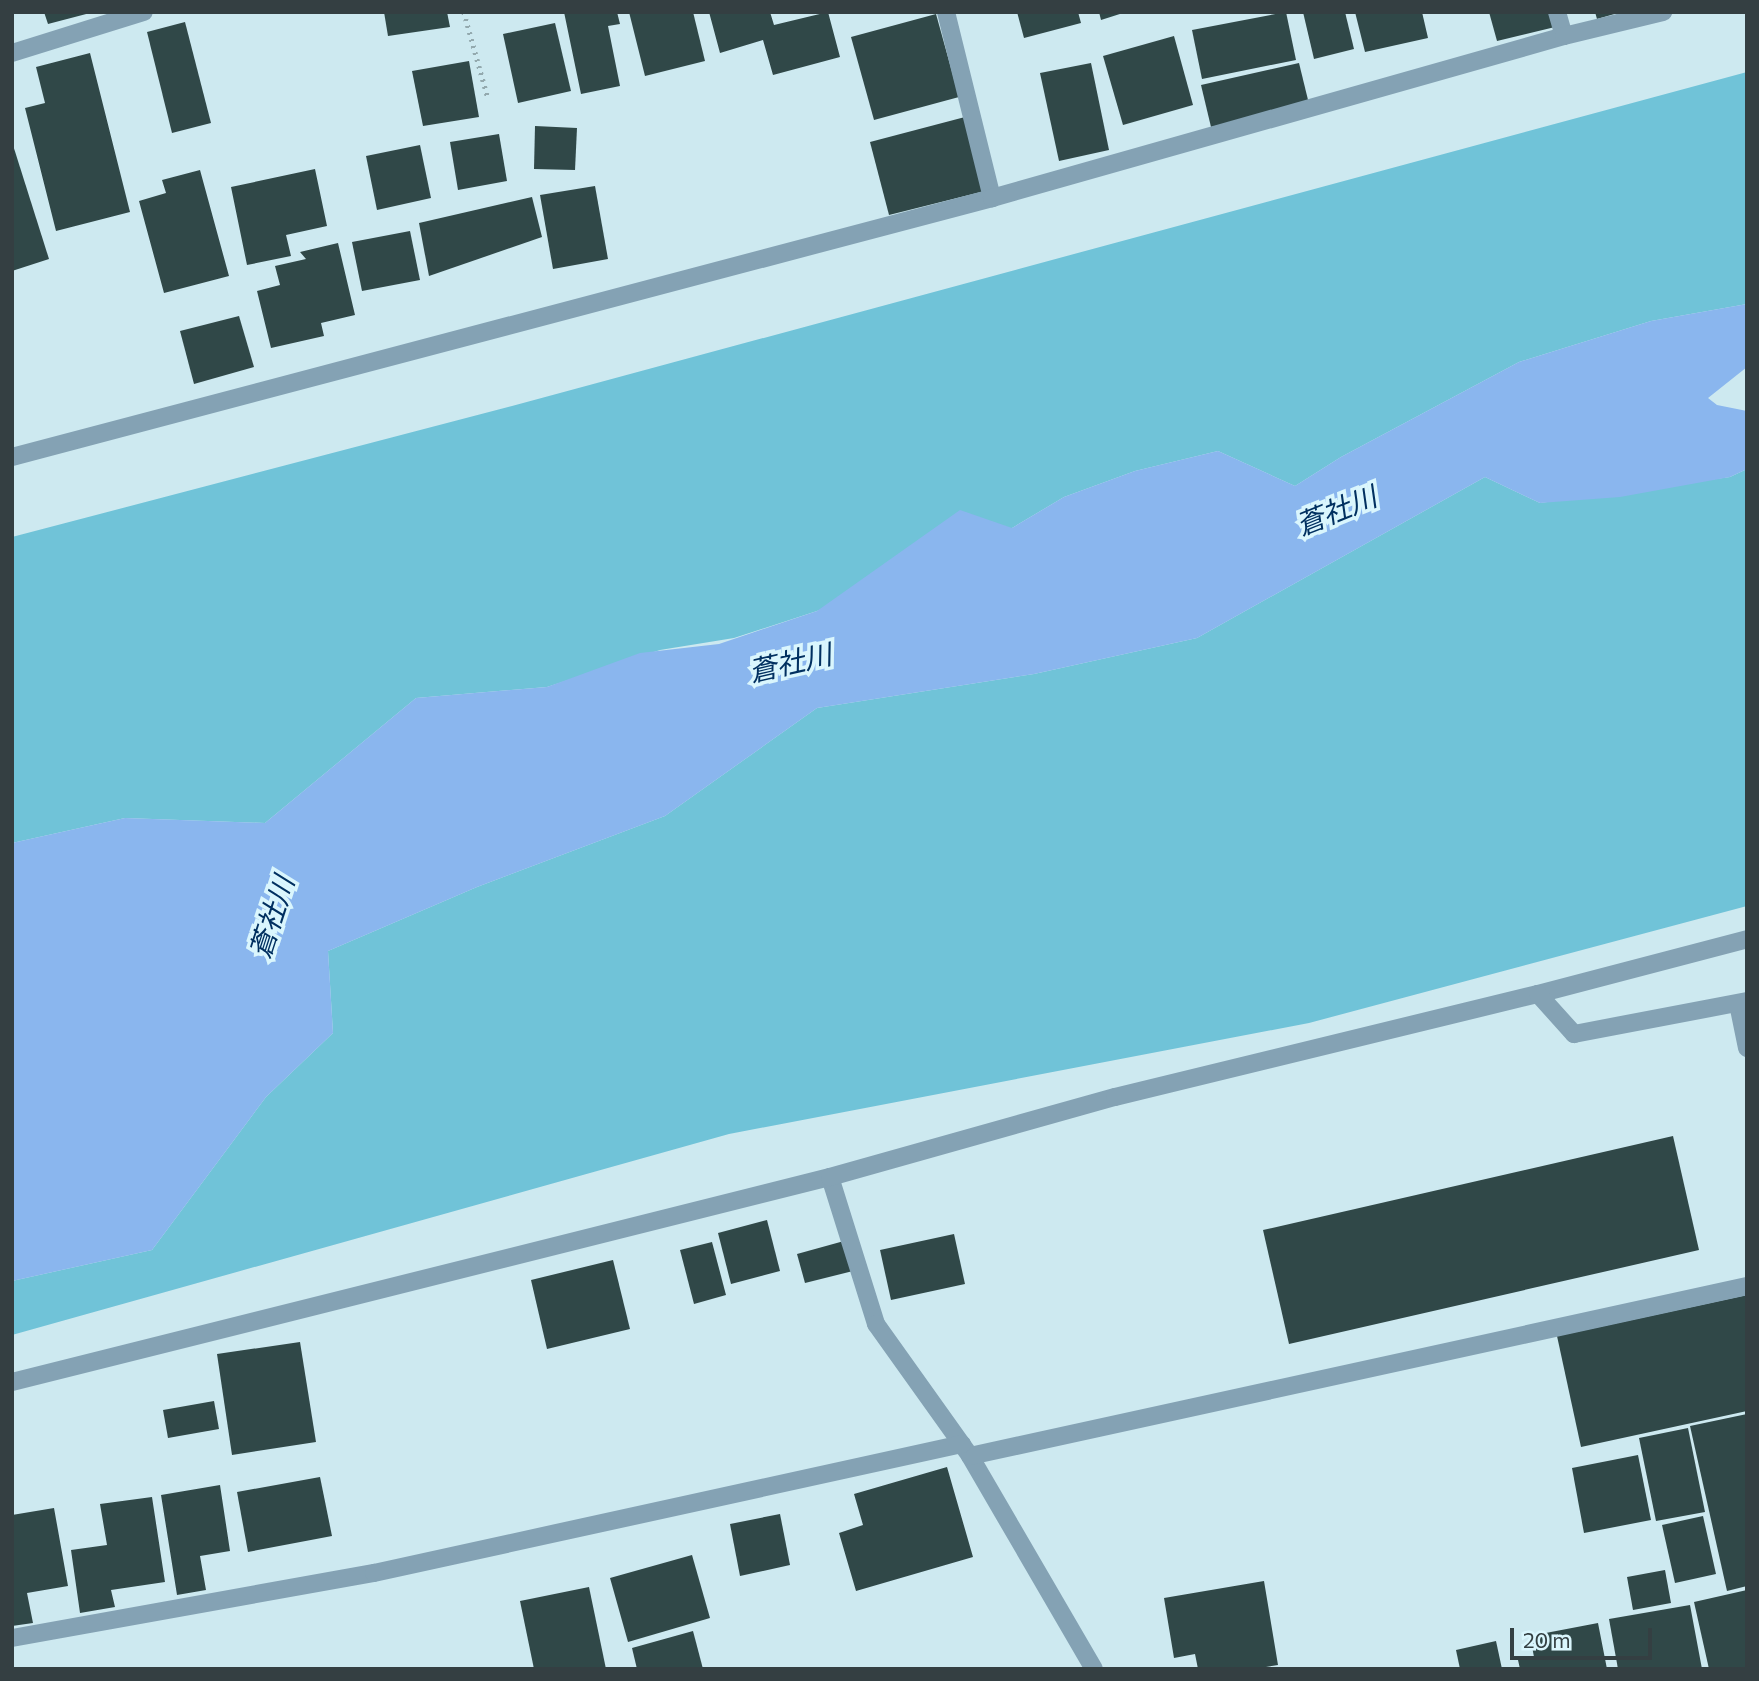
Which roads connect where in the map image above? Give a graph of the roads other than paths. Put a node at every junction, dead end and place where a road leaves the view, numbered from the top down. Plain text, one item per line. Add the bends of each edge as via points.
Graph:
1 (144, 12) edge
2 (946, 12) edge
3 (1557, 12) edge
4 (1663, 12) edge
5 (1564, 36) junction
6 (12, 53) edge
7 (992, 198) junction
8 (12, 457) edge
9 (1747, 939) edge
10 (1538, 994) junction
11 (1742, 1002) edge
12 (1747, 1048) edge
13 (830, 1177) junction
14 (1747, 1286) edge
15 (12, 1382) edge
16 (966, 1450) junction
17 (12, 1638) edge
18 (1094, 1669) edge

1 - 6 street
2 - 7 street
3 - 5 street
4 - 5 street
5 - 7 street
7 - 8 street
9 - 10 street
10 - 11 street via 1574,1034
10 - 13 street via 1115,1097
11 - 12 street
13 - 15 street
13 - 16 street via 876,1324
14 - 16 street
16 - 17 street via 374,1573
16 - 18 street

